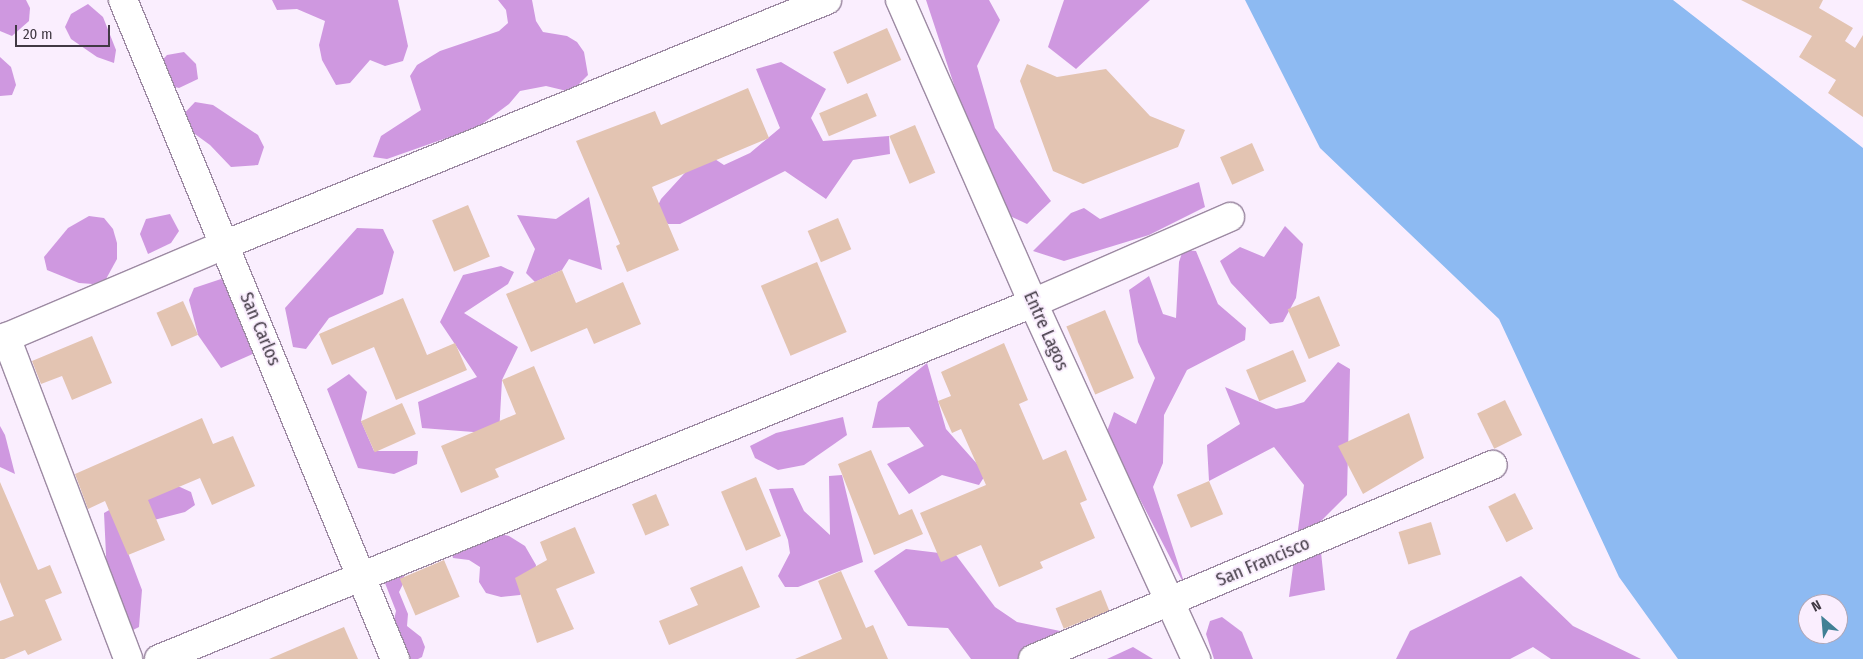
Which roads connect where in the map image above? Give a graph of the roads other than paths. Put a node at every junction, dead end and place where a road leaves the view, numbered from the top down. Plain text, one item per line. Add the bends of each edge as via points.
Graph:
1 (123, 0) edge
2 (827, 0) edge
3 (900, 0) edge
4 (1230, 218) dead end
5 (224, 245) junction
6 (1033, 303) junction
7 (3, 338) edge
8 (1494, 465) dead end
9 (362, 577) junction
10 (1170, 601) junction
11 (128, 659) edge
12 (159, 659) edge
13 (395, 659) edge
14 (1033, 659) edge
15 (1196, 659) edge

1 - 5 street, San Carlos
2 - 5 street
3 - 6 street, Entre Lagos
4 - 6 street
5 - 7 street
5 - 9 street, San Carlos
6 - 9 street
6 - 10 street, Entre Lagos
7 - 11 street
8 - 10 street, San Francisco
9 - 12 street
9 - 13 street, San Carlos
10 - 14 street, San Francisco
10 - 15 street, Entre Lagos

